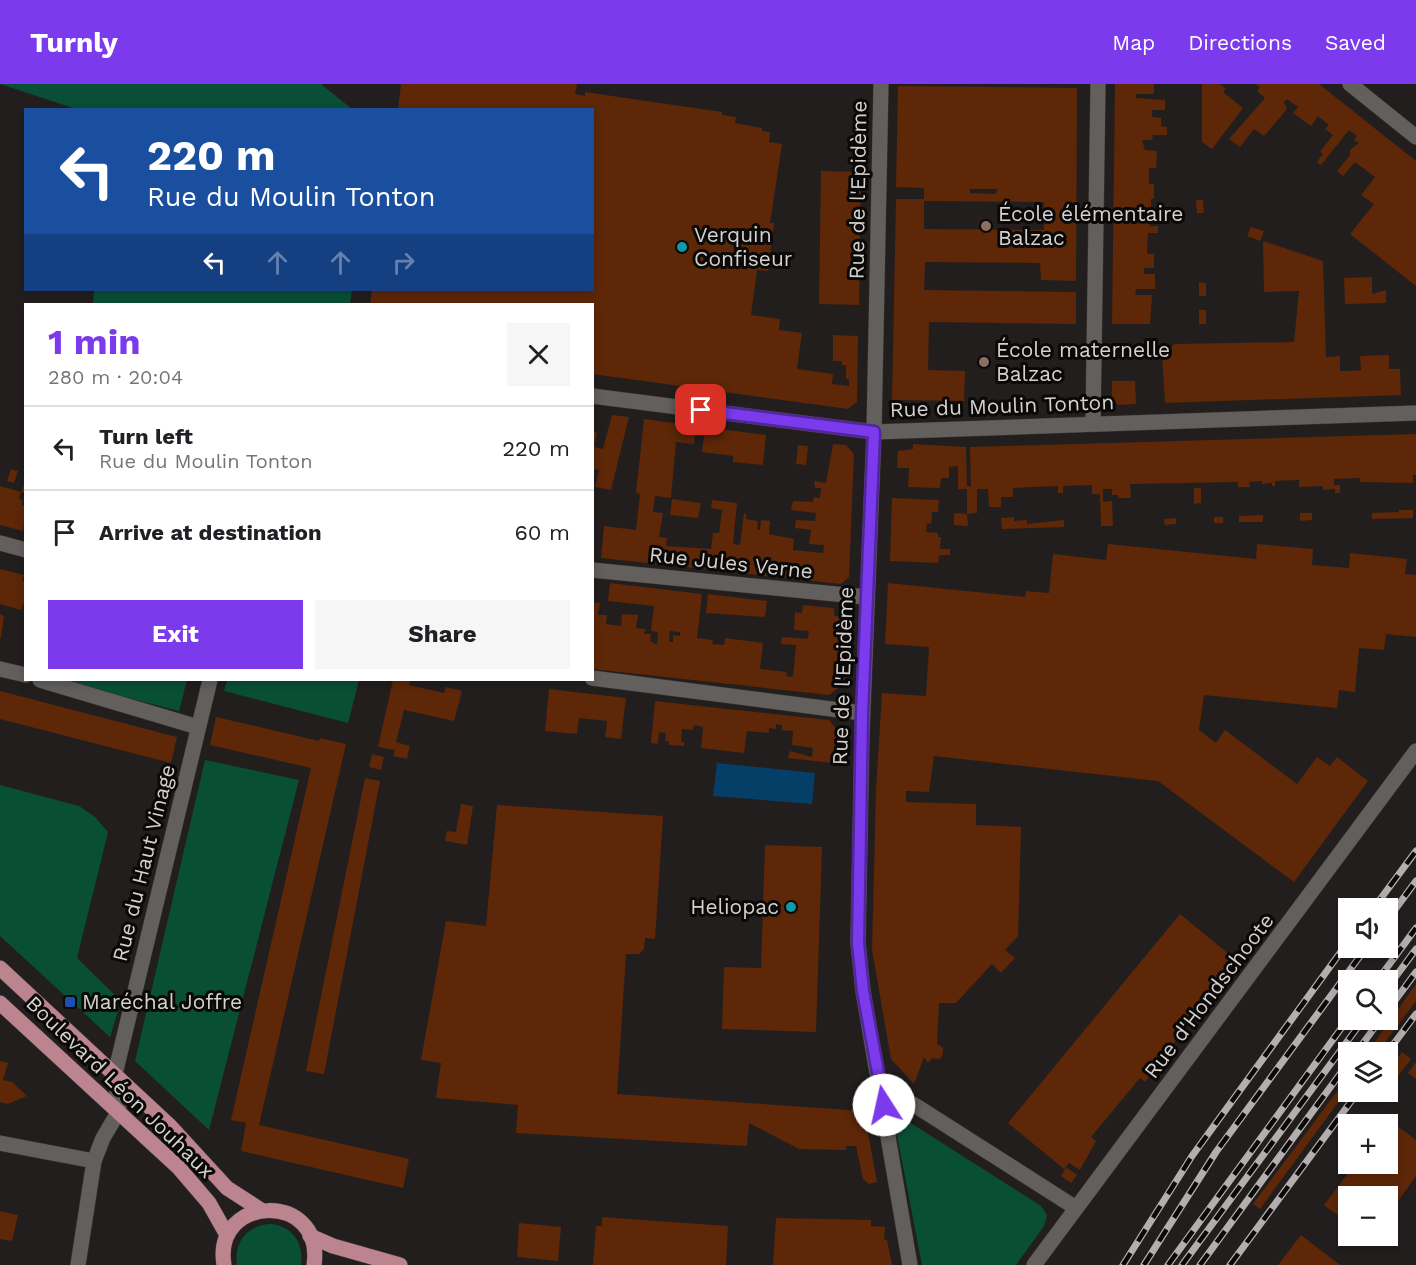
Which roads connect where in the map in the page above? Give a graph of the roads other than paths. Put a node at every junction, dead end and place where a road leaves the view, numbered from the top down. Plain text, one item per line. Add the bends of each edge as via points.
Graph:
1 (881, 84) edge
2 (1098, 84) edge
3 (1350, 84) edge
4 (1416, 137) edge
5 (594, 396) edge
6 (1416, 413) edge
7 (1093, 423) junction
8 (874, 432) junction
9 (0, 543) edge
10 (24, 549) edge
11 (594, 570) edge
12 (866, 597) junction
13 (0, 669) edge
14 (24, 675) edge
15 (594, 678) edge
16 (43, 681) edge
17 (210, 681) edge
18 (862, 713) junction
19 (198, 727) junction
20 (1416, 751) edge
21 (0, 968) edge
22 (0, 1003) edge
23 (115, 1074) junction
24 (880, 1083) junction
25 (119, 1111) junction
26 (0, 1143) edge
27 (94, 1161) junction
28 (1076, 1208) junction
29 (261, 1210) junction
30 (227, 1235) junction
31 (310, 1236) junction
32 (78, 1265) edge
33 (224, 1265) edge
34 (314, 1265) edge
35 (400, 1265) edge
36 (910, 1265) edge
37 (1034, 1265) edge

1 - 8 street, Rue de l'Epidème
2 - 7 street
3 - 4 street
5 - 8 street, Rue du Moulin Tonton
6 - 7 street, Rue du Moulin Tonton
7 - 8 street, Rue du Moulin Tonton
8 - 12 street, Rue de l'Epidème
9 - 10 street
11 - 12 street, Rue Jules Verne
12 - 18 street, Rue de l'Epidème
13 - 14 street
15 - 18 street
16 - 19 street
17 - 19 street, Rue du Haut Vinage
18 - 24 street, Rue de l'Epidème via 858,943
19 - 23 street, Rue du Haut Vinage
20 - 28 street, Rue d'Hondschoote
21 - 23 main road, Boulevard Léon Jouhaux
22 - 25 main road, Boulevard Léon Jouhaux
23 - 25 street, Rue du Haut Vinage
23 - 29 main road, Boulevard Léon Jouhaux via 227,1188
24 - 28 street
24 - 36 street, Rue de l'Epidème
25 - 27 street
25 - 30 main road, Boulevard Léon Jouhaux via 196,1186
26 - 27 street
27 - 32 street
28 - 37 street, Rue d'Hondschoote
29 - 30 main road via 241,1218
29 - 31 main road via 290,1215
30 - 33 main road
31 - 34 main road
31 - 35 main road

